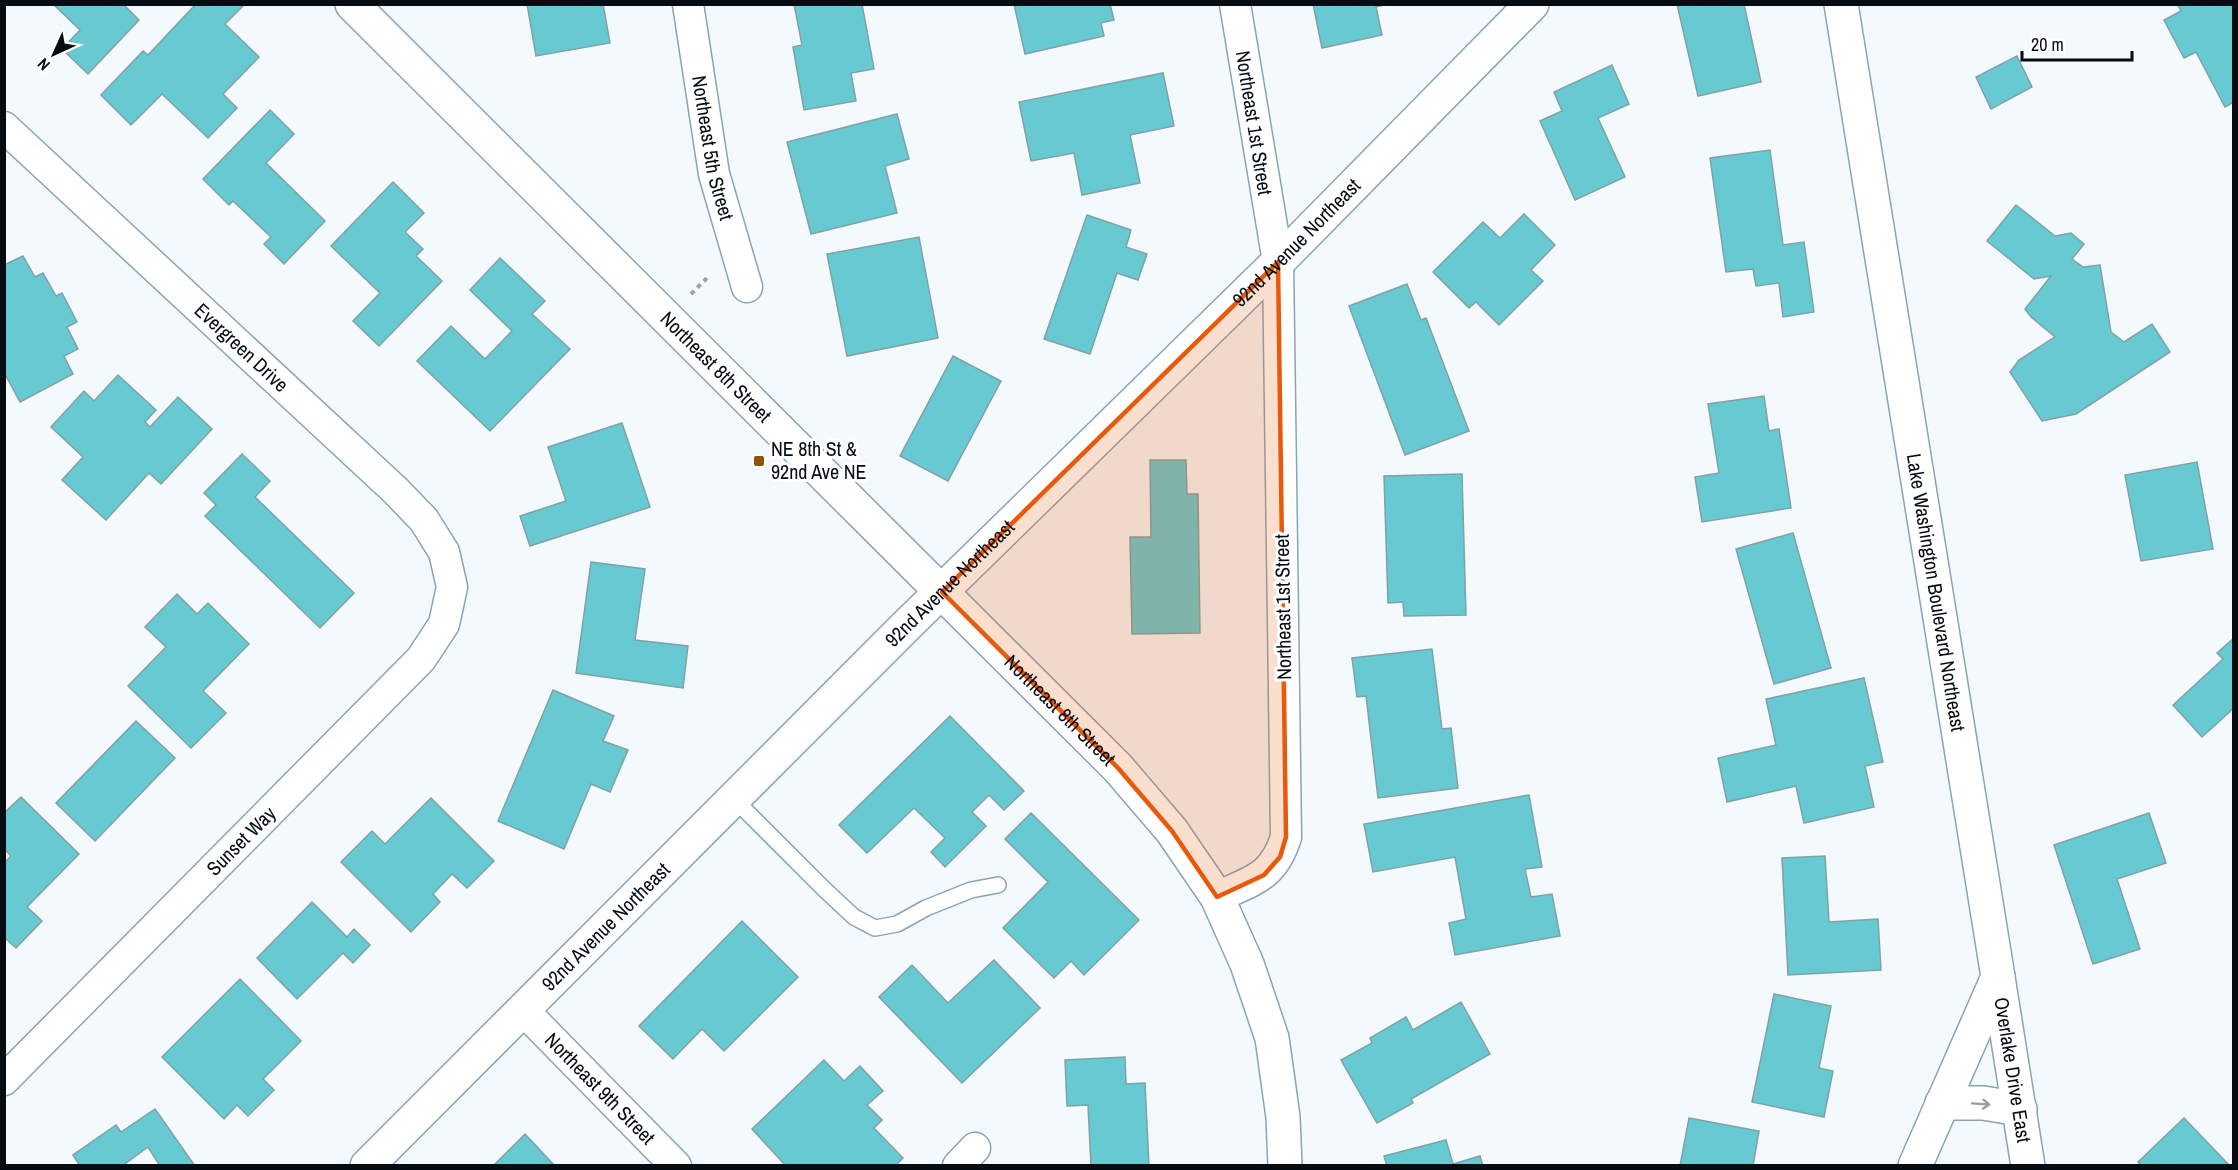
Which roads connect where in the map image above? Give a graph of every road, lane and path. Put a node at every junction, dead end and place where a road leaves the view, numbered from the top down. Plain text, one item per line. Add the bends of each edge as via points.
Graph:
1 (352, 4) edge
2 (688, 4) edge
3 (1235, 4) edge
4 (1532, 4) edge
5 (1841, 4) edge
6 (4, 127) edge
7 (1278, 262) junction
8 (747, 286) dead end
9 (452, 586) joint
10 (942, 592) junction
11 (735, 800) junction
12 (998, 885) dead end
13 (1217, 897) junction
14 (1998, 976) junction
15 (524, 1010) junction
16 (4, 1080) edge
17 (1942, 1103) junction
18 (2020, 1109) junction
19 (367, 1166) edge
20 (676, 1166) edge
21 (1285, 1166) edge
22 (1915, 1166) edge
23 (2028, 1166) edge

1 - 10 main road, Northeast 8th Street
2 - 8 street, Northeast 5th Street via 714,174
3 - 7 street, Northeast 1st Street
4 - 7 main road, 92nd Avenue Northeast
5 - 14 main road, Lake Washington Boulevard Northeast
6 - 9 street, Evergreen Drive via 395,490 424,520 444,552
7 - 10 main road, 92nd Avenue Northeast
7 - 13 street, Northeast 1st Street via 1286,837 1280,857 1264,875
9 - 16 street, Sunset Way via 444,624 421,659
10 - 11 main road, 92nd Avenue Northeast
10 - 13 main road, Northeast 8th Street via 1118,768 1172,831
11 - 12 lane via 823,888 875,928 897,924 971,890
11 - 15 main road, 92nd Avenue Northeast
13 - 21 main road via 1247,964 1272,1038
14 - 17 main road
14 - 18 main road, Overlake Drive East
15 - 19 main road, 92nd Avenue Northeast
15 - 20 street, Northeast 9th Street
17 -> 18 main road via 1983,1103
17 - 22 main road
18 - 23 main road, Overlake Drive East

